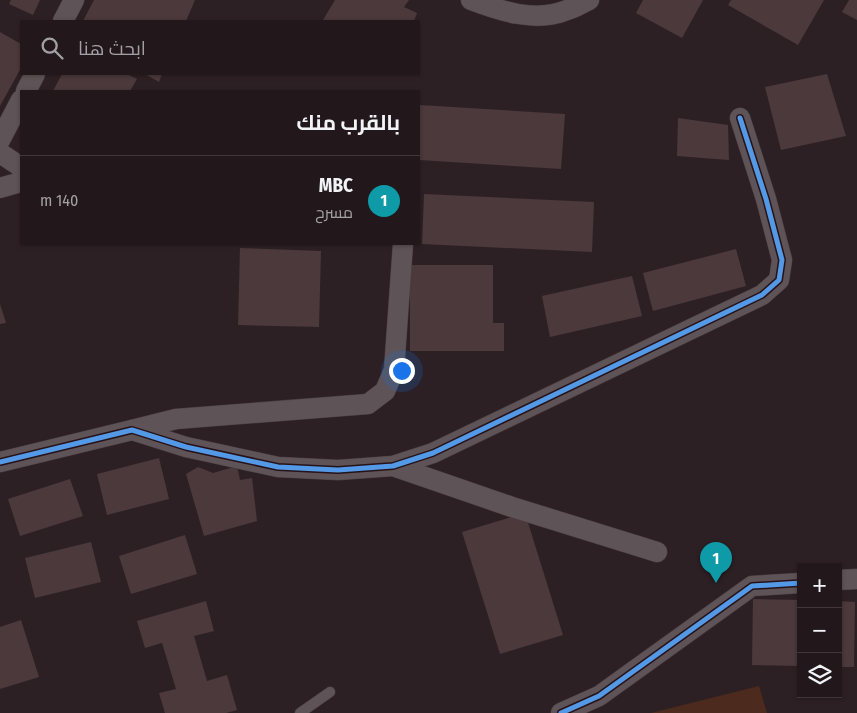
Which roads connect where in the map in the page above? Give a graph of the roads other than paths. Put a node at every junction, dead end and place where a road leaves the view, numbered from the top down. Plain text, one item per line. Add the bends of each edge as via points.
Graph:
1 (74, 0) edge
2 (470, 0) edge
3 (589, 0) edge
4 (64, 20) edge
5 (34, 75) edge
6 (27, 90) edge
7 (20, 102) edge
8 (740, 118) dead end
9 (0, 140) edge
10 (0, 153) edge
11 (20, 166) edge
12 (20, 182) edge
13 (0, 188) edge
14 (403, 245) edge
15 (132, 430) junction
16 (0, 462) edge
17 (393, 466) junction
18 (657, 552) dead end
19 (857, 579) edge
20 (842, 580) edge
21 (797, 583) edge
22 (330, 692) dead end
23 (300, 713) edge
24 (561, 713) edge

1 - 4 street
2 - 3 street via 514,13 543,16 566,11
5 - 6 street
7 - 9 street
8 - 17 street via 782,260 779,280 762,295 523,411 433,453
10 - 11 street
12 - 13 street
14 - 15 street via 394,370 385,391 368,404 191,417
15 - 16 street
15 - 17 street via 186,447 278,467 338,470
17 - 18 street via 512,508
19 - 20 street
21 - 24 street via 752,586 599,696
22 - 23 lane

